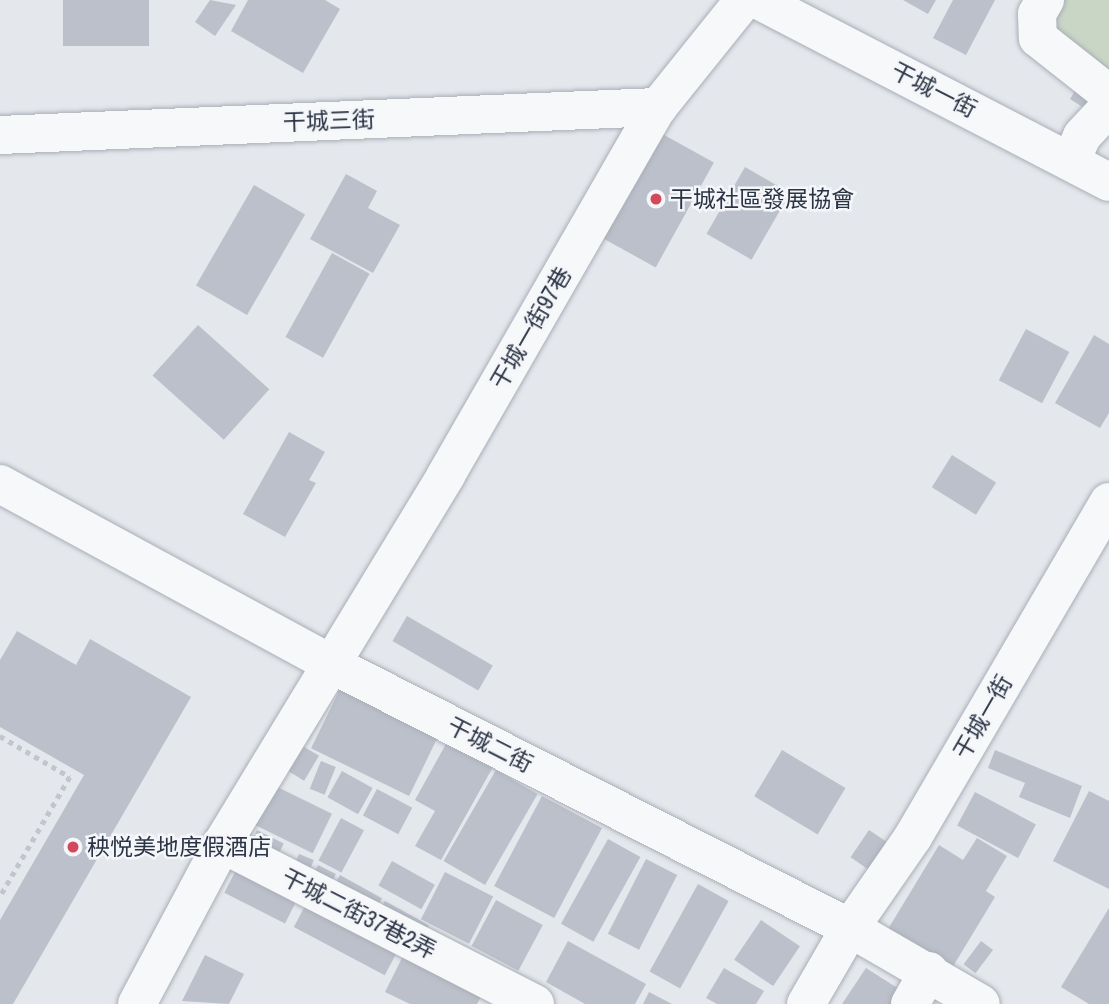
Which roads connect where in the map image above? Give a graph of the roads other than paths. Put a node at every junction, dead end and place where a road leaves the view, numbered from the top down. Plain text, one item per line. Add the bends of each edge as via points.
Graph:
1 (744, 0) edge
2 (758, 0) edge
3 (1045, 0) edge
4 (1109, 94) edge
5 (658, 107) junction
6 (1109, 107) edge
7 (0, 135) edge
8 (1072, 161) junction
9 (1109, 182) edge
10 (0, 484) edge
11 (1109, 502) edge
12 (331, 664) junction
13 (222, 844) junction
14 (850, 928) junction
15 (929, 971) junction
16 (137, 1004) edge
17 (535, 1004) edge
18 (806, 1004) edge
19 (910, 1004) edge
20 (981, 1004) edge

1 - 5 street, 干城一街97巷
2 - 8 street, 干城一街
3 - 4 street via 1037,14 1038,38
5 - 7 street, 干城三街
5 - 12 street, 干城一街97巷
6 - 8 street via 1082,136
8 - 9 street, 干城一街
10 - 12 street, 干城二街
11 - 14 street, 干城一街 via 914,837
12 - 13 street
12 - 14 street, 干城二街
13 - 16 street
13 - 17 street, 干城二街37巷2弄
14 - 15 street, 干城二街
14 - 18 street, 干城一街
15 - 19 street
15 - 20 street, 干城二街

